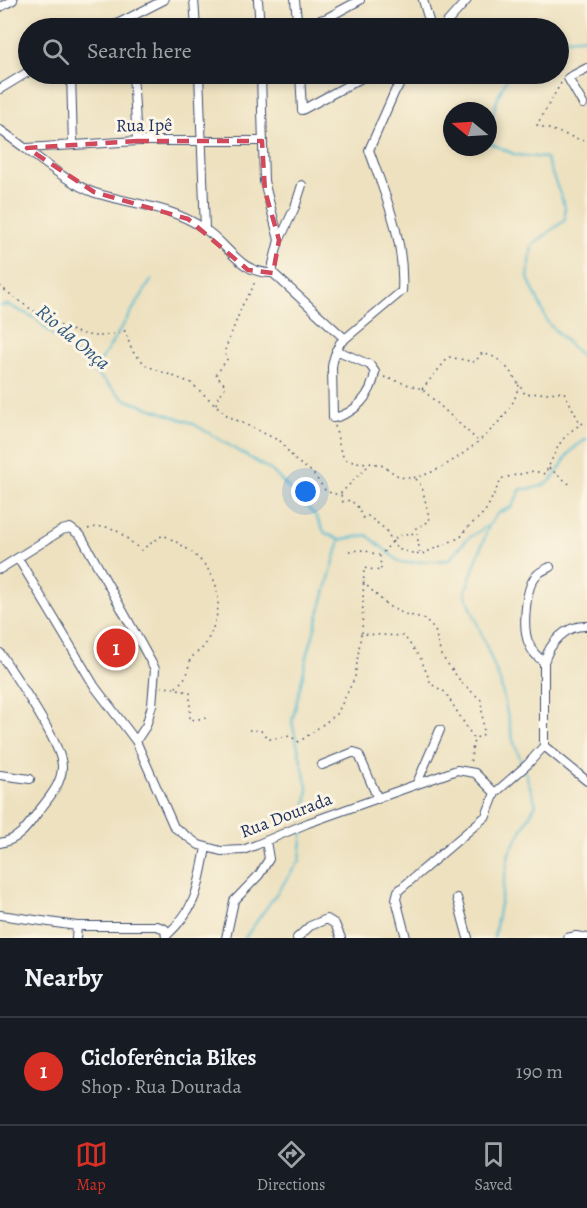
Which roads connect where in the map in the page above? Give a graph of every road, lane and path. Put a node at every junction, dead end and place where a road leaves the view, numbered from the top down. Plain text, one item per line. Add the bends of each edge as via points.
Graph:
1 (14, 0) edge
2 (164, 0) edge
3 (194, 0) edge
4 (258, 0) edge
5 (295, 0) edge
6 (360, 0) edge
7 (423, 0) edge
8 (466, 0) edge
9 (0, 7) edge
10 (129, 17) edge
11 (195, 18) edge
12 (259, 18) edge
13 (297, 18) edge
14 (327, 18) edge
15 (428, 18) edge
16 (451, 18) edge
17 (587, 68) edge
18 (569, 77) edge
19 (18, 78) edge
20 (569, 80) edge
21 (71, 84) edge
22 (134, 84) edge
23 (199, 84) edge
24 (261, 84) edge
25 (301, 84) edge
26 (350, 84) edge
27 (400, 84) edge
28 (559, 84) edge
29 (0, 89) edge
30 (583, 104) dead end
31 (0, 130) edge
32 (202, 140) junction
33 (137, 141) junction
34 (262, 141) junction
35 (587, 142) edge
36 (73, 145) junction
37 (27, 148) junction
38 (302, 185) dead end
39 (272, 213) junction
40 (290, 218) junction
41 (205, 229) junction
42 (279, 240) junction
43 (272, 271) junction
44 (256, 272) junction
45 (0, 286) edge
46 (344, 338) junction
47 (336, 350) junction
48 (375, 372) junction
49 (519, 385) junction
50 (422, 389) junction
51 (216, 405) junction
52 (333, 418) junction
53 (587, 421) edge
54 (581, 424) junction
55 (478, 440) junction
56 (371, 463) junction
57 (549, 468) junction
58 (415, 478) junction
59 (572, 486) dead end
60 (340, 494) junction
61 (78, 532) junction
62 (417, 534) junction
63 (393, 540) junction
64 (349, 551) dead end
65 (380, 555) junction
66 (420, 555) junction
67 (18, 558) junction
68 (550, 567) dead end
69 (0, 569) edge
70 (363, 582) junction
71 (587, 626) edge
72 (361, 634) junction
73 (0, 653) edge
74 (544, 662) junction
75 (156, 687) junction
76 (175, 688) junction
77 (206, 718) dead end
78 (249, 730) dead end
79 (440, 730) dead end
80 (474, 739) junction
81 (136, 741) junction
82 (544, 746) junction
83 (322, 765) dead end
84 (469, 771) junction
85 (0, 775) edge
86 (30, 779) dead end
87 (587, 782) edge
88 (417, 783) junction
89 (495, 794) junction
90 (378, 799) junction
91 (266, 841) junction
92 (0, 843) edge
93 (206, 848) junction
94 (458, 898) dead end
95 (0, 915) edge
96 (77, 926) junction
97 (340, 934) edge
98 (167, 935) edge
99 (76, 938) edge
100 (226, 938) edge
101 (297, 938) edge
102 (406, 938) edge
103 (468, 938) edge
104 (567, 938) edge
105 (587, 938) edge

1 - 9 street
2 - 10 street
3 - 11 street
4 - 12 street
5 - 13 street
6 - 14 street
7 - 15 street
8 - 16 street
17 - 18 street
19 - 29 street
20 - 30 street
21 - 36 street
22 - 33 street
23 - 32 street
24 - 34 street
25 - 26 street via 302,110
27 - 46 street via 369,150 397,227 404,264 402,291
28 - 35 path via 537,125
31 - 37 street
32 - 33 street, Rua Ipê
32 - 34 street, Rua Ipê
32 - 41 street
33 - 36 street, Rua Ipê
34 - 39 street via 265,191
36 - 37 street, Rua Ipê
37 - 41 street via 73,182 94,192 178,215
38 - 40 street
39 - 40 street
39 - 42 street
40 - 42 street
41 - 44 street via 243,266
42 - 43 street
43 - 44 street
43 - 46 street
44 - 51 path via 253,290 243,303 224,352 226,364 216,375 226,386
45 - 51 path via 31,312 69,328 100,336 125,331 132,351 147,366 191,383
46 - 47 street
47 - 48 street via 370,364
47 - 52 street via 332,367
48 - 50 path
48 - 52 street via 371,387 353,411
49 - 50 path via 490,354 481,354 475,362 449,357
49 - 54 path via 525,393 564,392
49 - 55 path via 513,402
50 - 55 path
51 - 60 path via 228,416 280,441 325,490
52 - 56 path via 346,460
53 - 54 path
54 - 57 path via 574,426 560,442
55 - 58 path via 436,471
56 - 58 path via 402,477
56 - 60 path
57 - 59 path
57 - 66 path via 545,474 534,471 503,478 487,508 465,527 461,537
58 - 62 path via 422,487 430,521 416,528
60 - 63 path via 343,502 350,500 363,518 368,516
61 - 67 street via 62,530
61 - 75 street via 150,657
61 - 76 path via 102,525 116,529 141,549 163,535 182,544 205,563 215,578 219,595 215,621 206,645 190,660 187,674
62 - 63 path via 404,532
62 - 66 path
63 - 65 path
63 - 66 path via 397,549
64 - 65 path
65 - 70 path via 381,571 364,568
67 - 69 street
67 - 81 street, Rua Dourada via 95,687
68 - 74 street via 536,574 526,608 525,633 536,656
70 - 72 path
70 - 80 path via 388,606 423,618 435,630 441,655 481,700 484,734
71 - 74 street via 563,634
72 - 78 path via 355,676 337,714 299,742 290,736 270,739 260,730
72 - 80 path via 404,636 421,660 431,684 445,692
73 - 92 street via 54,741 62,767 57,785 29,825 13,840
74 - 82 street
75 - 76 path
75 - 81 street via 146,726
76 - 77 path via 190,693 190,720
79 - 88 street
80 - 84 path
81 - 93 street, Rua Dourada via 174,827
82 - 87 street
82 - 89 street
83 - 90 street via 354,752 359,755
84 - 88 street, Rua Dourada via 449,771
84 - 89 street via 481,777
85 - 86 street
88 - 90 street, Rua Dourada
89 - 102 street via 486,816 398,892 396,899
90 - 91 street, Rua Dourada
91 - 93 street, Rua Dourada via 232,851
91 - 100 street via 269,859 234,901
93 - 98 street via 197,896
94 - 103 street
95 - 96 street
96 - 98 street via 157,926
96 - 99 street
97 - 101 street via 327,920 310,926
104 - 105 street

